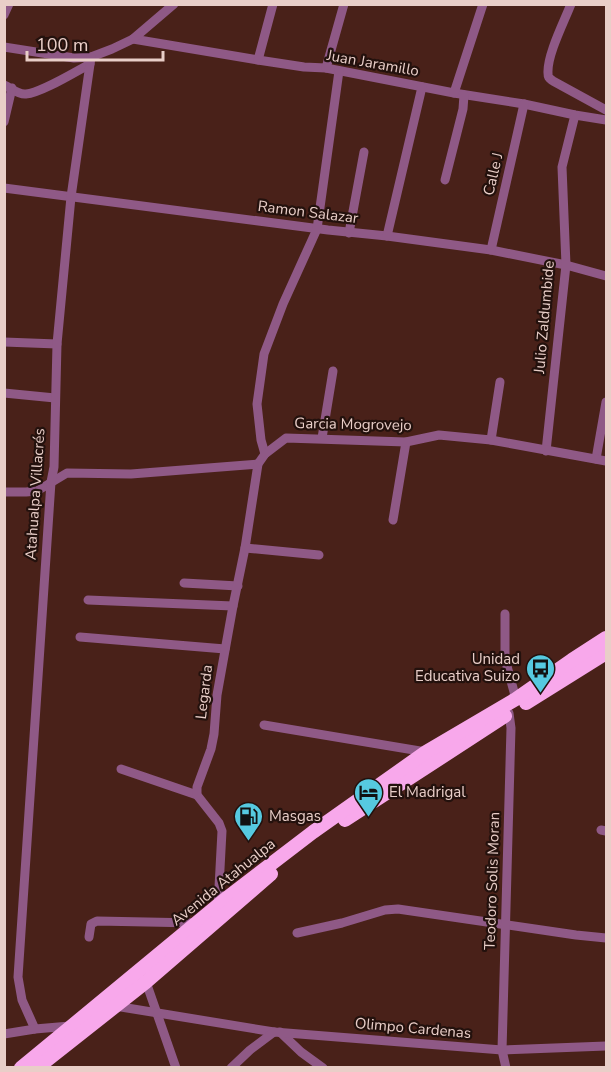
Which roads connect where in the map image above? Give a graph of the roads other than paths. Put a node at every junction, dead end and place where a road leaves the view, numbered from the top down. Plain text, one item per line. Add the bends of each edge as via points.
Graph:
1 (9, 4) edge
2 (174, 4) edge
3 (273, 4) edge
4 (344, 4) edge
5 (483, 4) edge
6 (571, 4) edge
7 (4, 15) edge
8 (151, 24) junction
9 (133, 39) junction
10 (167, 44) junction
11 (4, 46) edge
12 (258, 60) junction
13 (90, 61) junction
14 (326, 68) junction
15 (339, 71) junction
16 (8, 86) edge
17 (422, 87) junction
18 (454, 93) junction
19 (464, 95) junction
20 (524, 104) junction
21 (606, 111) edge
22 (575, 115) junction
23 (606, 120) edge
24 (4, 122) edge
25 (364, 152) dead end
26 (445, 180) dead end
27 (4, 188) edge
28 (71, 197) junction
29 (317, 229) junction
30 (349, 233) junction
31 (387, 236) junction
32 (491, 250) junction
33 (566, 265) junction
34 (606, 276) edge
35 (4, 342) edge
36 (57, 344) junction
37 (333, 371) dead end
38 (500, 382) dead end
39 (4, 393) edge
40 (55, 398) junction
41 (606, 402) edge
42 (322, 438) junction
43 (491, 440) junction
44 (405, 442) junction
45 (546, 451) junction
46 (265, 454) junction
47 (601, 460) edge
48 (258, 464) junction
49 (51, 482) junction
50 (4, 492) edge
51 (393, 520) dead end
52 (245, 548) junction
53 (319, 555) dead end
54 (184, 583) dead end
55 (238, 586) junction
56 (88, 600) dead end
57 (233, 606) junction
58 (505, 614) dead end
59 (80, 637) dead end
60 (606, 638) edge
61 (225, 649) junction
62 (606, 653) edge
63 (516, 699) junction
64 (509, 713) junction
65 (264, 725) dead end
66 (426, 752) junction
67 (121, 769) dead end
68 (197, 795) junction
69 (220, 911) junction
70 (197, 923) junction
71 (506, 925) junction
72 (297, 933) dead end
73 (90, 937) dead end
74 (606, 938) edge
75 (146, 982) junction
76 (115, 1006) junction
77 (157, 1013) junction
78 (73, 1025) junction
79 (35, 1029) junction
80 (277, 1032) junction
81 (4, 1034) edge
82 (606, 1046) edge
83 (502, 1050) junction
84 (21, 1068) edge
85 (37, 1068) edge
86 (176, 1068) edge
87 (231, 1068) edge
88 (323, 1068) edge
89 (506, 1068) edge

1 - 7 street
2 - 8 street
3 - 12 street
4 - 14 street
5 - 18 street
6 - 21 street via 551,54 549,78
8 - 9 street
8 - 10 street
9 - 10 street, Juan Jaramillo
9 - 13 street
10 - 12 street, Juan Jaramillo
11 - 13 street
12 - 14 street, Juan Jaramillo
13 - 16 street via 26,94
13 - 28 street, Atahualpa Villacrés
14 - 15 street, Juan Jaramillo
15 - 17 street, Juan Jaramillo
15 - 29 street
16 - 24 street
17 - 18 street, Juan Jaramillo
17 - 31 street
18 - 19 street, Juan Jaramillo
19 - 20 street, Juan Jaramillo
19 - 26 street
20 - 22 street, Juan Jaramillo
20 - 32 street, Calle J
22 - 23 street, Juan Jaramillo
22 - 33 street, Julio Zaldumbide via 562,167
25 - 30 street
27 - 28 street, Ramon Salazar
28 - 29 street, Ramon Salazar
28 - 36 street, Atahualpa Villacrés
29 - 30 street, Ramon Salazar
29 - 46 street via 264,354 257,404
30 - 31 street, Ramon Salazar
31 - 32 street, Ramon Salazar
32 - 33 street, Ramon Salazar
33 - 34 street, Ramon Salazar
33 - 45 street, Julio Zaldumbide
35 - 36 street
36 - 40 street, Atahualpa Villacrés
37 - 42 street
38 - 43 street
39 - 40 street
40 - 49 street, Atahualpa Villacrés
41 - 47 street
42 - 44 street, Garcia Mogrovejo
42 - 46 street, Garcia Mogrovejo via 286,438
43 - 44 street, Garcia Mogrovejo via 439,435
43 - 45 street, Garcia Mogrovejo
44 - 51 street
45 - 47 street, Garcia Mogrovejo
46 - 48 street, Garcia Mogrovejo
48 - 49 street via 131,474 67,473
48 - 52 street, Legarda
49 - 50 street via 37,491
49 - 79 street, Atahualpa Villacrés via 18,977 22,1000
52 - 53 street
52 - 55 street, Legarda
54 - 55 street
55 - 57 street, Legarda
56 - 57 street
57 - 61 street, Legarda
58 - 63 street via 505,659
59 - 61 street
60 - 63 highway, Avenida Atahualpa
61 - 68 street, Legarda via 214,734
62 - 64 highway, Avenida Atahualpa
63 - 66 highway, Avenida Atahualpa
64 - 69 highway, Avenida Atahualpa via 318,838
64 - 71 street, Teodoro Solis Moran
65 - 66 street
66 - 69 highway, Avenida Atahualpa via 291,848
67 - 68 street
68 - 69 street via 222,831
69 - 70 highway, Avenida Atahualpa
69 - 75 highway, Avenida Atahualpa
70 - 73 street via 97,921 91,924
70 - 78 highway, Avenida Atahualpa
71 - 72 street via 398,909
71 - 74 street
71 - 83 street, Teodoro Solis Moran
75 - 76 highway, Avenida Atahualpa
75 - 77 street
76 - 77 street, Olimpo Cardenas
76 - 85 highway, Avenida Atahualpa
77 - 80 street, Olimpo Cardenas
77 - 86 street
78 - 79 street
78 - 84 highway, Avenida Atahualpa
79 - 81 street
80 - 83 street, Olimpo Cardenas
80 - 87 street
80 - 88 street
82 - 83 street, Olimpo Cardenas
83 - 89 street, Teodoro Solis Moran

